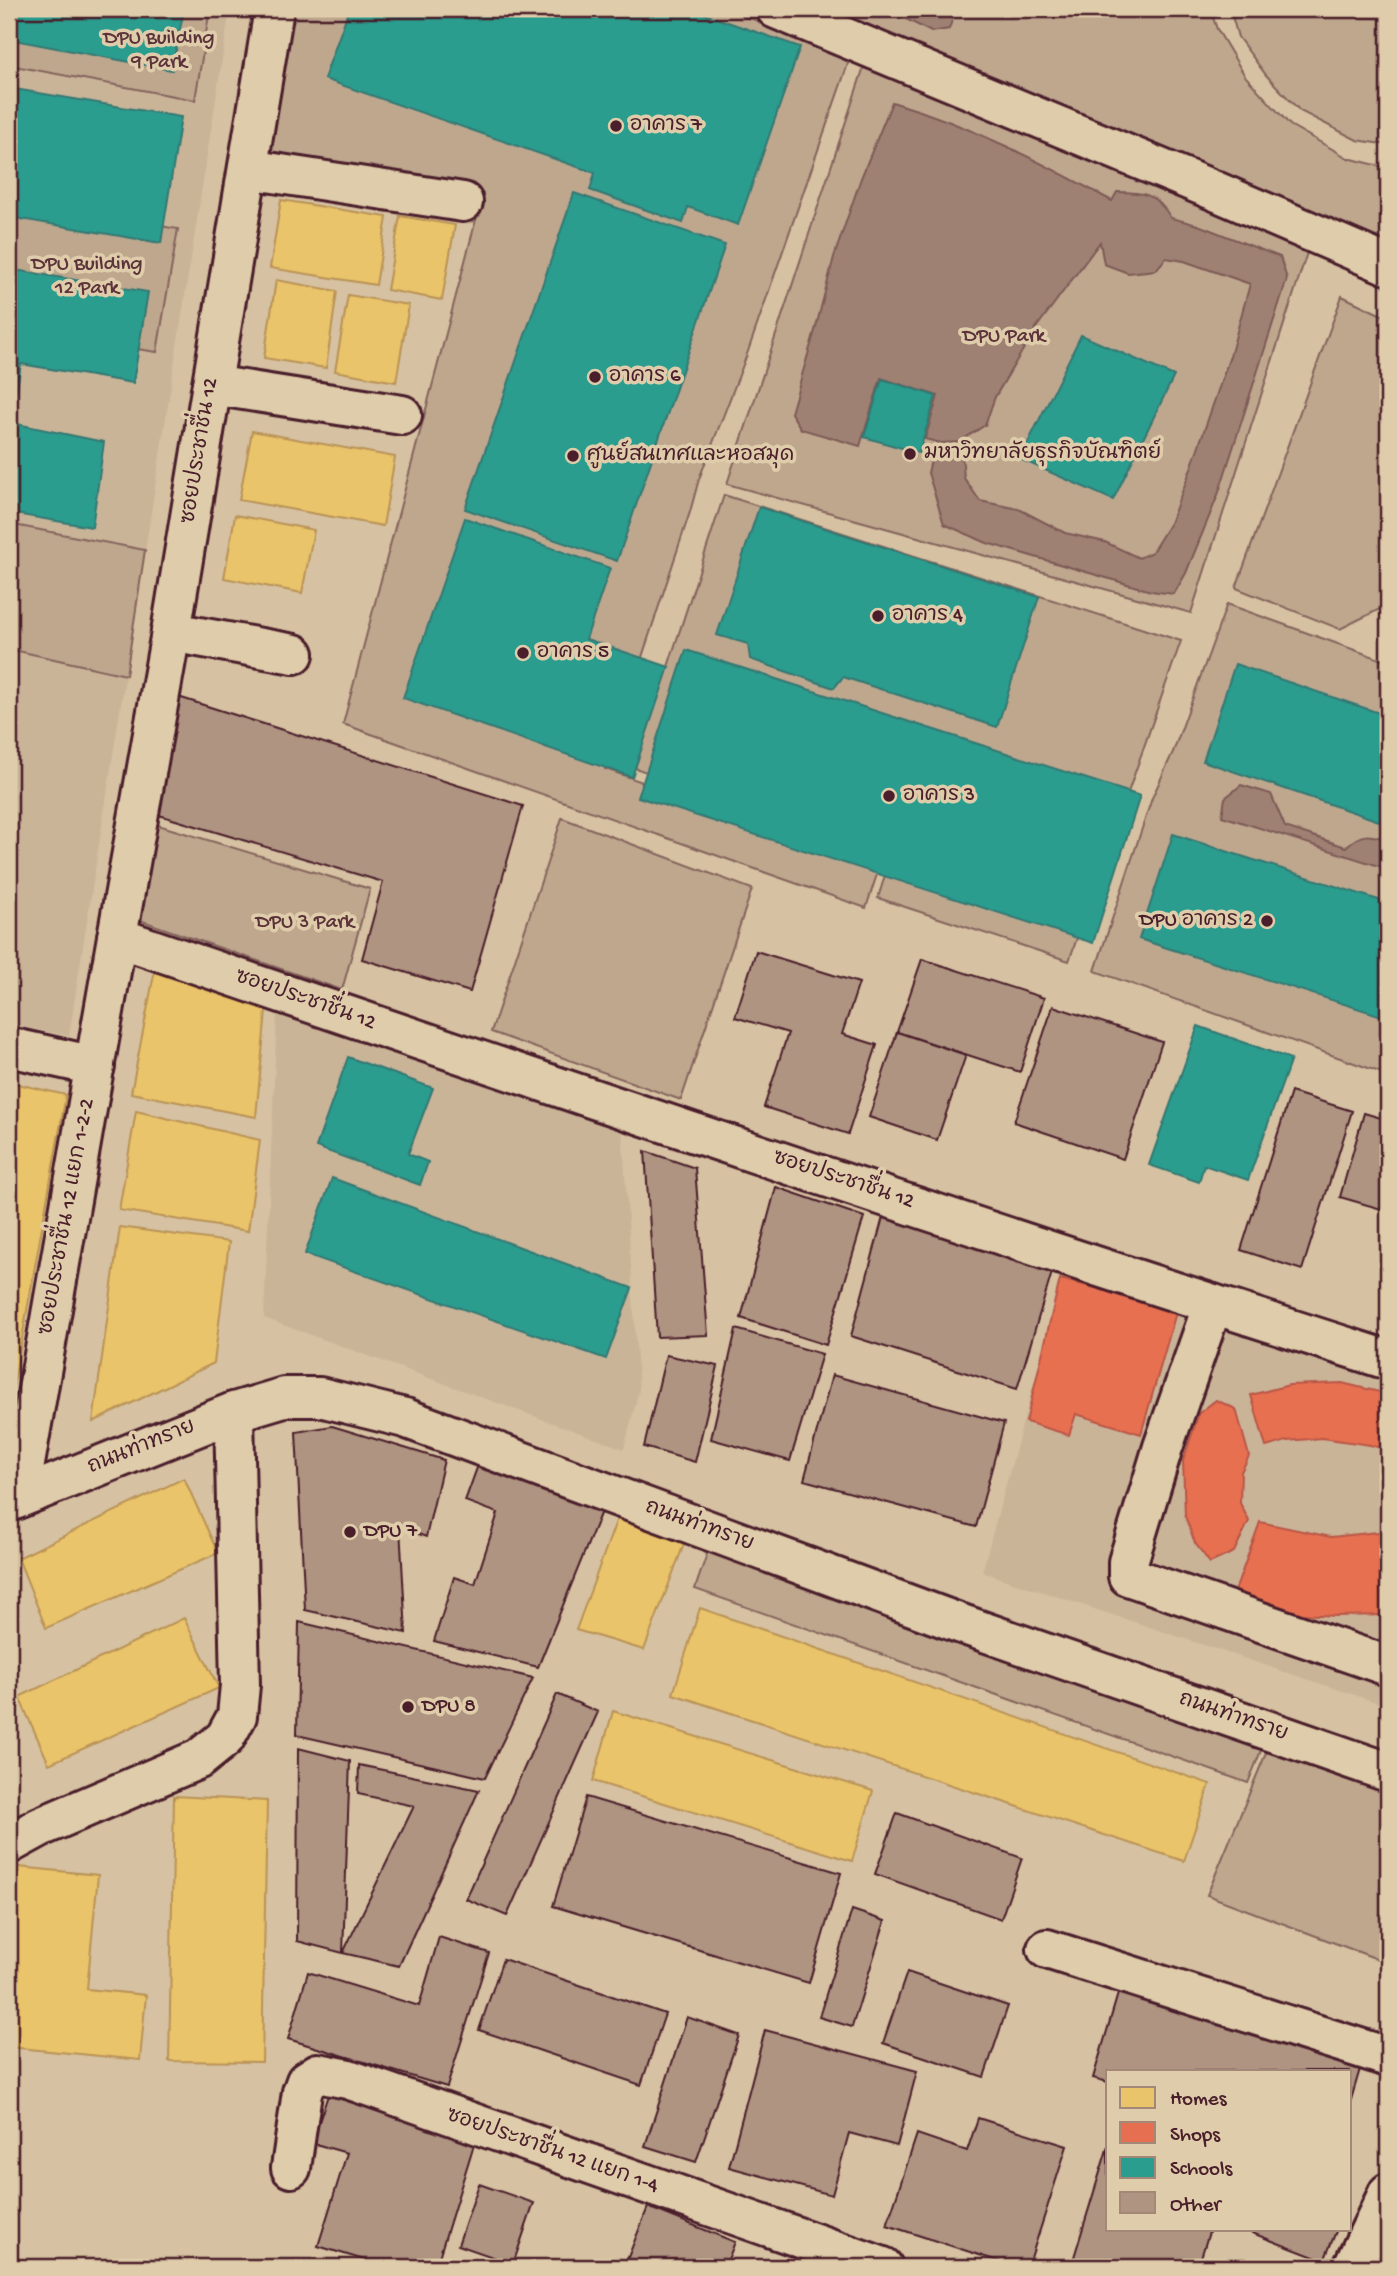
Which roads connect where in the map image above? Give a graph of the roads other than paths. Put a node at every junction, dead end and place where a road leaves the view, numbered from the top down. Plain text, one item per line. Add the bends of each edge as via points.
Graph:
1 (274, 9) edge
2 (776, 9) edge
3 (248, 169) junction
4 (463, 202) dead end
5 (1388, 265) edge
6 (212, 385) junction
7 (402, 415) dead end
8 (171, 632) junction
9 (294, 654) dead end
10 (117, 937) junction
11 (9, 1047) edge
12 (94, 1066) junction
13 (1213, 1304) junction
14 (1388, 1360) edge
15 (234, 1412) junction
16 (14, 1500) edge
17 (1388, 1666) edge
18 (1388, 1772) edge
19 (9, 1844) edge
20 (1048, 1949) dead end
21 (1388, 2057) edge
22 (291, 2168) dead end
23 (1388, 2193) edge
24 (883, 2267) edge
25 (1353, 2267) edge

1 - 3 street, ซอยประชาชื่น 12
2 - 5 street
3 - 4 street
3 - 6 street, ซอยประชาชื่น 12
6 - 7 street
6 - 8 street, ซอยประชาชื่น 12
8 - 9 street
8 - 10 street, ซอยประชาชื่น 12
10 - 12 street, ซอยประชาชื่น 12 แยก 1-2-2
10 - 13 street, ซอยประชาชื่น 12
11 - 12 street
12 - 16 street, ซอยประชาชื่น 12 แยก 1-2-2
13 - 14 street, ซอยประชาชื่น 12
13 - 17 street via 1163,1447 1128,1562 1128,1576
15 - 16 street, ถนนท่าทราย
15 - 18 street, ถนนท่าทราย via 284,1398 320,1397 405,1418 956,1622
15 - 19 street via 237,1716 225,1738 199,1759
20 - 21 street
22 - 24 street, ซอยประชาชื่น 12 แยก 1-4 via 302,2092 306,2081 325,2074
23 - 25 street

